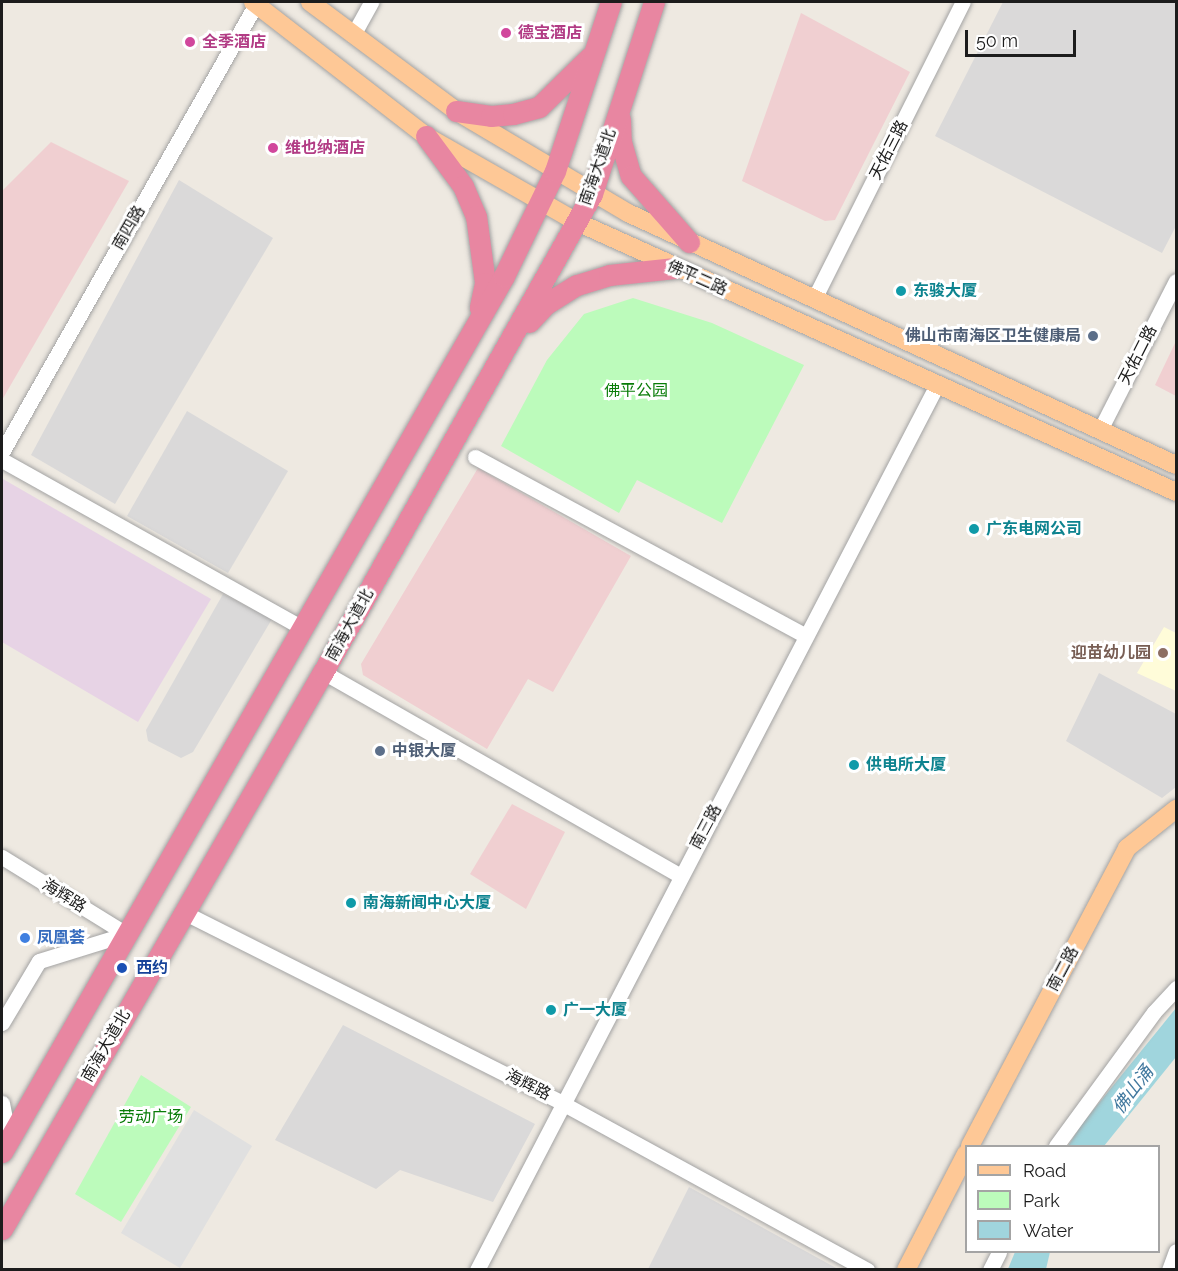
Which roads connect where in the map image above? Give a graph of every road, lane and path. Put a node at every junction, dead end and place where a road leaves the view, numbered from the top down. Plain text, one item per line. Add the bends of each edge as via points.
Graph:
1 (309, 2) edge
2 (371, 2) edge
3 (611, 2) edge
4 (654, 2) edge
5 (963, 2) edge
6 (255, 3) edge
7 (353, 35) junction
8 (595, 52) junction
9 (620, 101) junction
10 (456, 111) junction
11 (426, 136) junction
12 (555, 171) junction
13 (592, 194) junction
14 (540, 202) junction
15 (577, 222) junction
16 (689, 242) junction
17 (675, 268) junction
18 (1176, 281) edge
19 (814, 299) junction
20 (477, 323) junction
21 (510, 342) junction
22 (937, 385) junction
23 (1100, 430) junction
24 (2, 452) edge
25 (475, 457) dead end
26 (2, 460) edge
27 (1176, 465) edge
28 (1176, 492) edge
29 (302, 628) junction
30 (806, 636) junction
31 (324, 672) junction
32 (1176, 809) edge
33 (2, 857) edge
34 (681, 876) junction
35 (183, 912) junction
36 (126, 934) junction
37 (1176, 988) edge
38 (2, 1023) edge
39 (562, 1102) junction
40 (2, 1103) edge
41 (971, 1145) edge
42 (1057, 1145) edge
43 (5, 1146) edge
44 (965, 1156) edge
45 (2, 1229) edge
46 (1176, 1251) edge
47 (998, 1253) edge
48 (477, 1269) edge
49 (867, 1269) edge
50 (906, 1269) edge
51 (990, 1269) edge
52 (1169, 1269) edge

1 - 7 main road, 佛平二路
2 - 7 street
3 - 8 highway
4 - 9 highway, 南海大道北
5 - 19 street, 天佑三路
6 - 11 main road, 佛平二路
6 - 24 street, 南四路
7 - 10 main road, 佛平二路
8 - 10 highway via 539,106 490,116
8 - 12 highway
9 - 13 highway, 南海大道北
9 - 16 highway via 621,142 631,176
10 - 12 main road, 佛平二路
11 - 14 main road, 佛平二路
11 - 20 highway via 463,186 476,216 485,283
12 - 13 main road, 佛平二路
12 - 14 highway
13 - 15 highway, 南海大道北
13 - 16 main road, 佛平二路
14 - 15 main road, 佛平二路
14 - 20 highway
15 - 17 main road, 佛平二路
15 - 21 highway, 南海大道北
16 - 19 main road, 佛平二路
17 - 21 highway via 609,275 577,285 546,304
17 - 22 main road, 佛平二路
18 - 23 street, 天佑二路
19 - 23 main road, 佛平二路
20 - 29 highway
21 - 31 highway, 南海大道北
22 - 28 main road, 佛平二路
22 - 30 street, 南三路
23 - 27 main road, 佛平二路
25 - 30 street
26 - 29 street
29 - 36 highway
30 - 34 street, 南三路
31 - 34 street
31 - 35 highway, 南海大道北
32 - 41 main road, 南二路 via 1127,848
33 - 36 street, 海辉路
34 - 39 street, 南三路
35 - 39 street, 海辉路
35 - 45 highway, 南海大道北
36 - 38 street via 39,961
36 - 43 highway
37 - 42 street via 1154,1012
39 - 48 street, 南三路
39 - 49 street, 海辉路
40 - 43 street
44 - 50 main road
46 - 52 street
47 - 51 street

